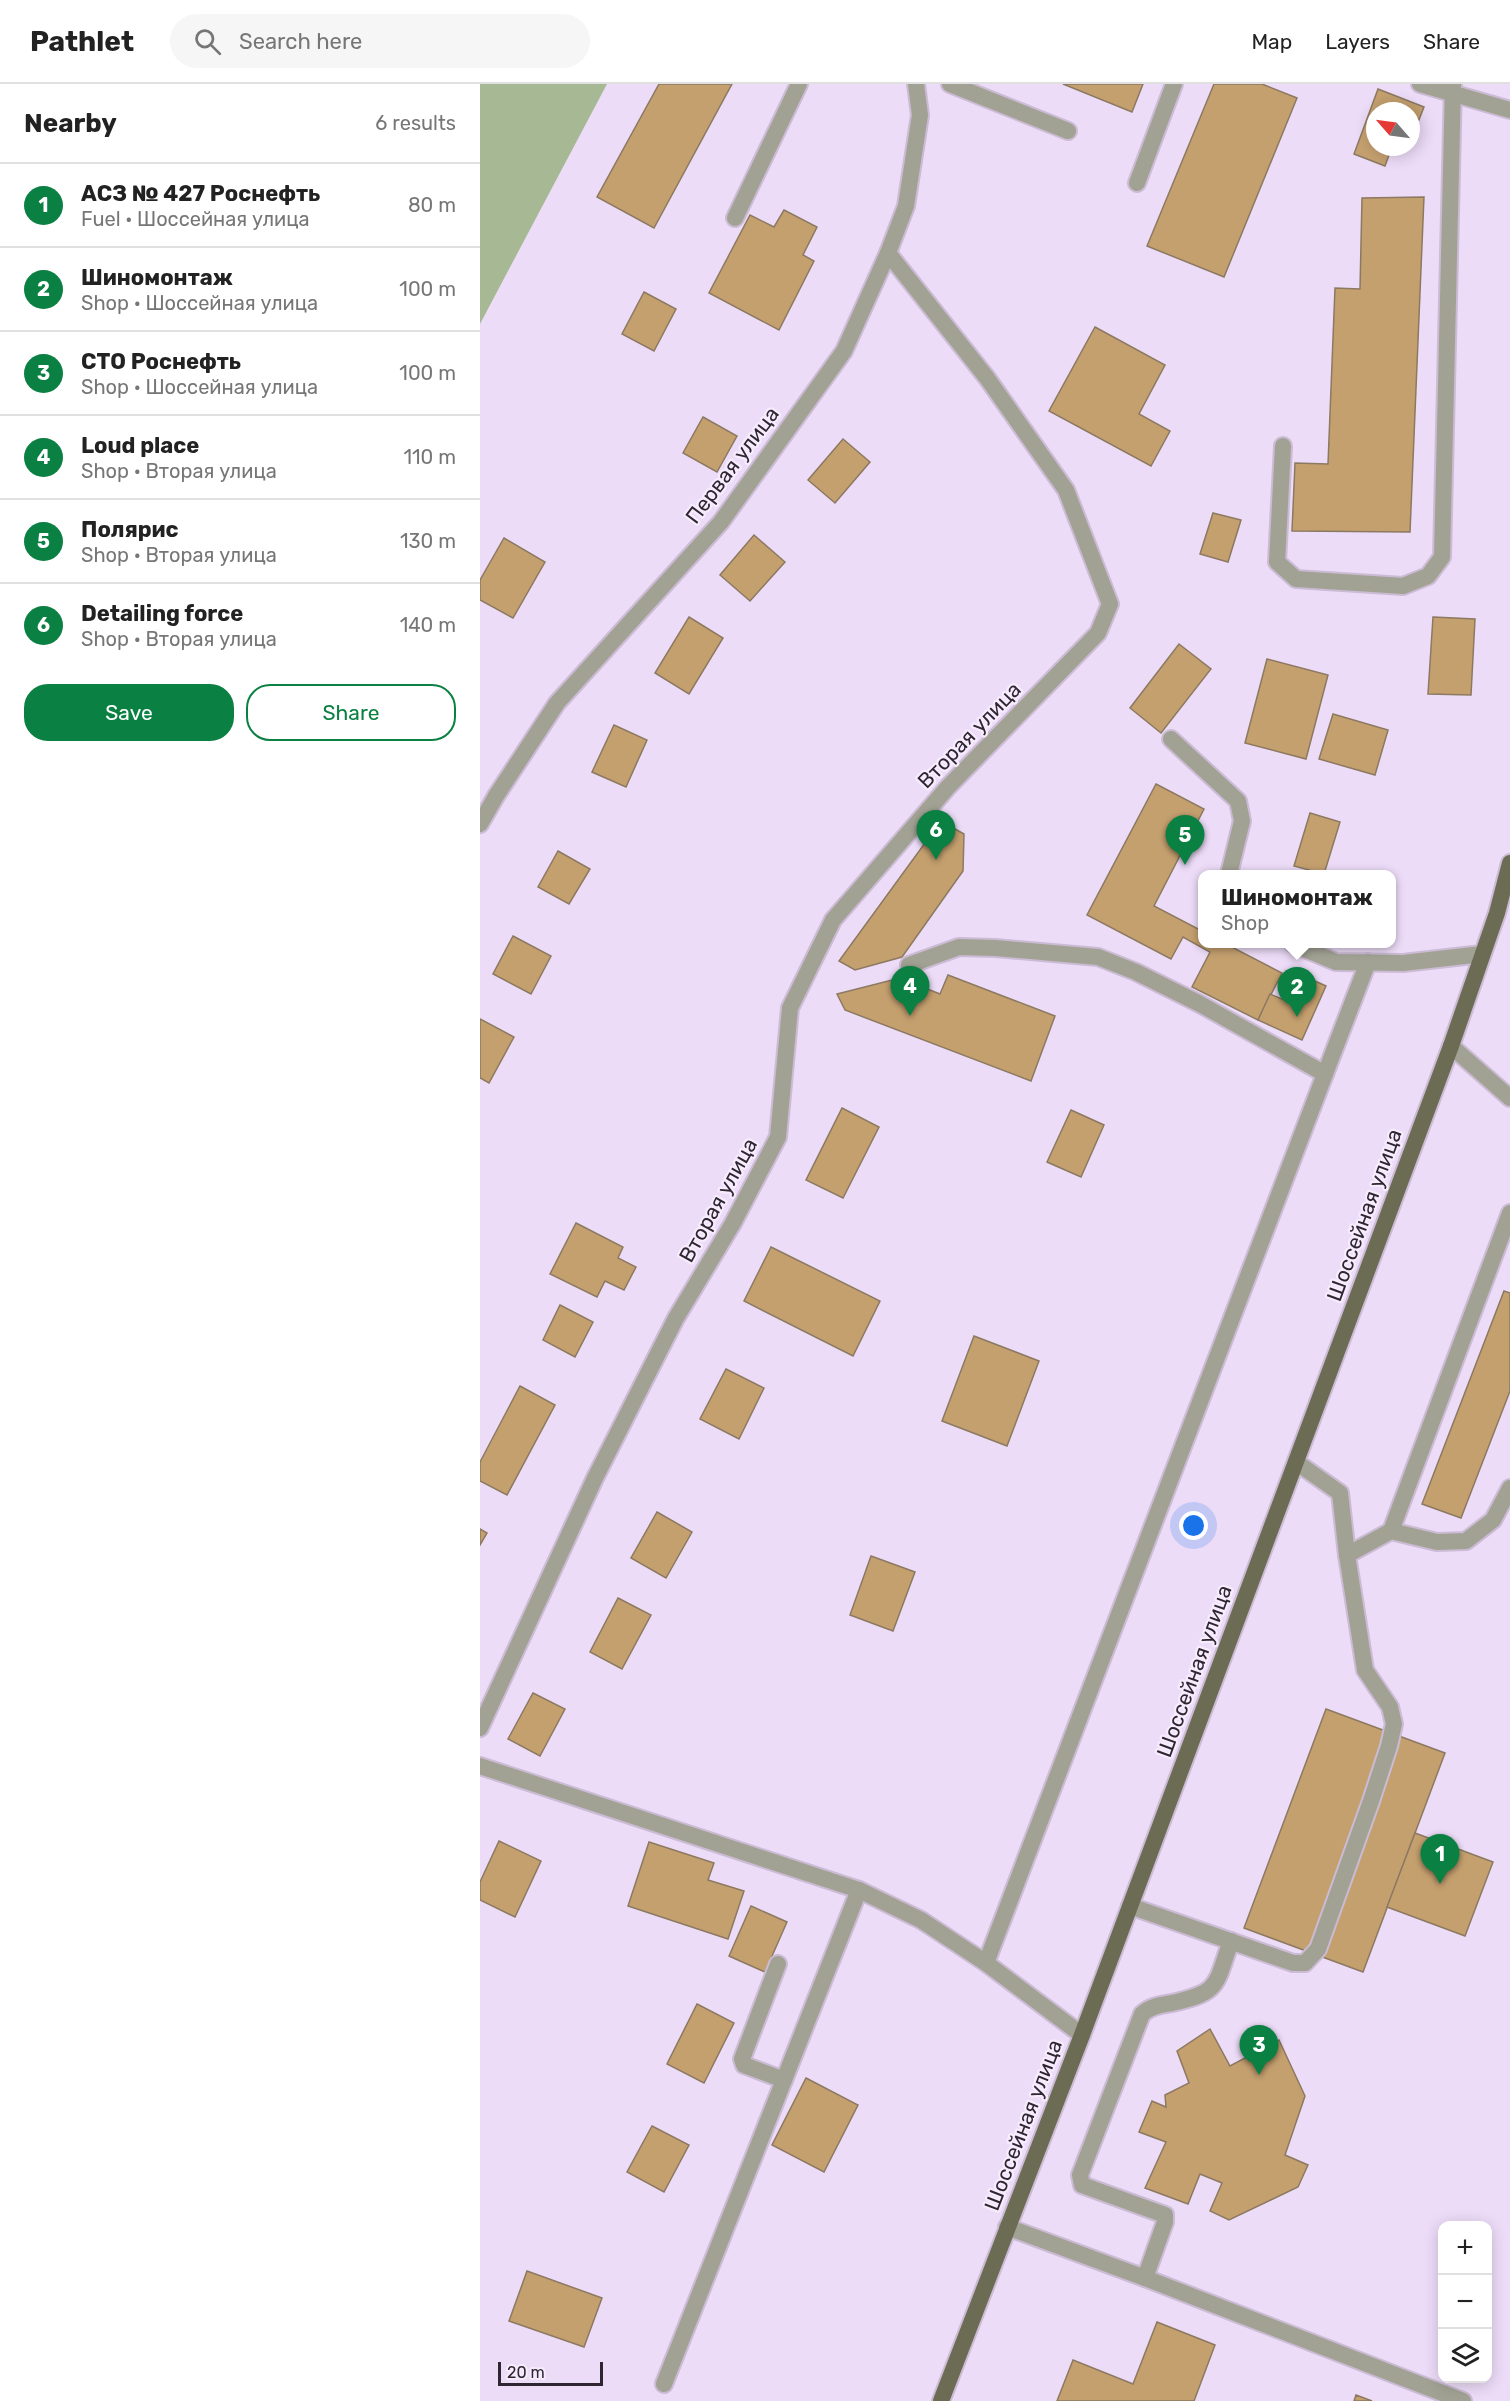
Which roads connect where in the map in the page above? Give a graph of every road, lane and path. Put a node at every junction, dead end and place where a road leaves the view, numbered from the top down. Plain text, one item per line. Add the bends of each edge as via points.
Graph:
1 (800, 84) edge
2 (916, 84) edge
3 (950, 84) edge
4 (1174, 84) edge
5 (1420, 84) edge
6 (1453, 89) edge
7 (1510, 110) edge
8 (1068, 131) dead end
9 (1137, 183) dead end
10 (735, 218) dead end
11 (888, 253) junction
12 (1283, 446) dead end
13 (1171, 739) dead end
14 (480, 824) edge
15 (1510, 863) edge
16 (1230, 870) edge
17 (1303, 948) edge
18 (1482, 954) junction
19 (1368, 962) junction
20 (909, 965) dead end
21 (1451, 1046) junction
22 (1325, 1074) junction
23 (1510, 1098) edge
24 (1510, 1213) edge
25 (1296, 1462) junction
26 (1510, 1488) edge
27 (1391, 1531) junction
28 (1347, 1555) junction
29 (480, 1728) edge
30 (480, 1766) edge
31 (859, 1890) junction
32 (1130, 1906) junction
33 (1231, 1941) junction
34 (986, 1963) junction
35 (778, 1964) dead end
36 (1082, 2036) junction
37 (784, 2080) junction
38 (1007, 2227) junction
39 (1145, 2278) junction
40 (664, 2384) dead end
41 (941, 2401) edge
42 (1463, 2401) edge

1 - 10 street
2 - 11 street, Первая улица via 920,115 906,206
3 - 8 street
4 - 9 street
5 - 6 street
6 - 7 street
6 - 12 street via 1442,557 1428,576 1403,586 1296,579 1285,571 1277,562
11 - 14 street, Первая улица via 844,351 721,522 557,704
11 - 29 street, Вторая улица via 987,378 1066,490 1110,604 1098,633 948,787 833,921 790,1008 778,1137 733,1223 676,1318 595,1478
13 - 16 street via 1238,801 1242,820
15 - 18 main road, Шоссейная улица
17 - 19 street via 1336,962
18 - 19 street via 1403,963
18 - 21 main road, Шоссейная улица
19 - 22 street
20 - 22 street via 959,947 1098,957 1200,1004
21 - 23 street
21 - 25 main road, Шоссейная улица
22 - 34 street
24 - 27 street
25 - 28 street via 1340,1493
25 - 32 main road, Шоссейная улица
26 - 27 street via 1493,1520 1466,1541 1437,1542
27 - 28 street
28 - 33 street via 1365,1670 1390,1707 1394,1724 1389,1746 1318,1949 1305,1963 1293,1963
30 - 31 street
31 - 34 street via 921,1920
31 - 37 street
32 - 33 street
32 - 36 main road, Шоссейная улица
33 - 39 street via 1217,1980 1208,1992 1150,2007 1142,2014 1080,2175 1082,2185 1165,2215
34 - 36 street
35 - 37 street via 742,2059 744,2065
36 - 38 main road, Шоссейная улица
37 - 40 street
38 - 39 street
38 - 41 main road, Шоссейная улица
39 - 42 street

